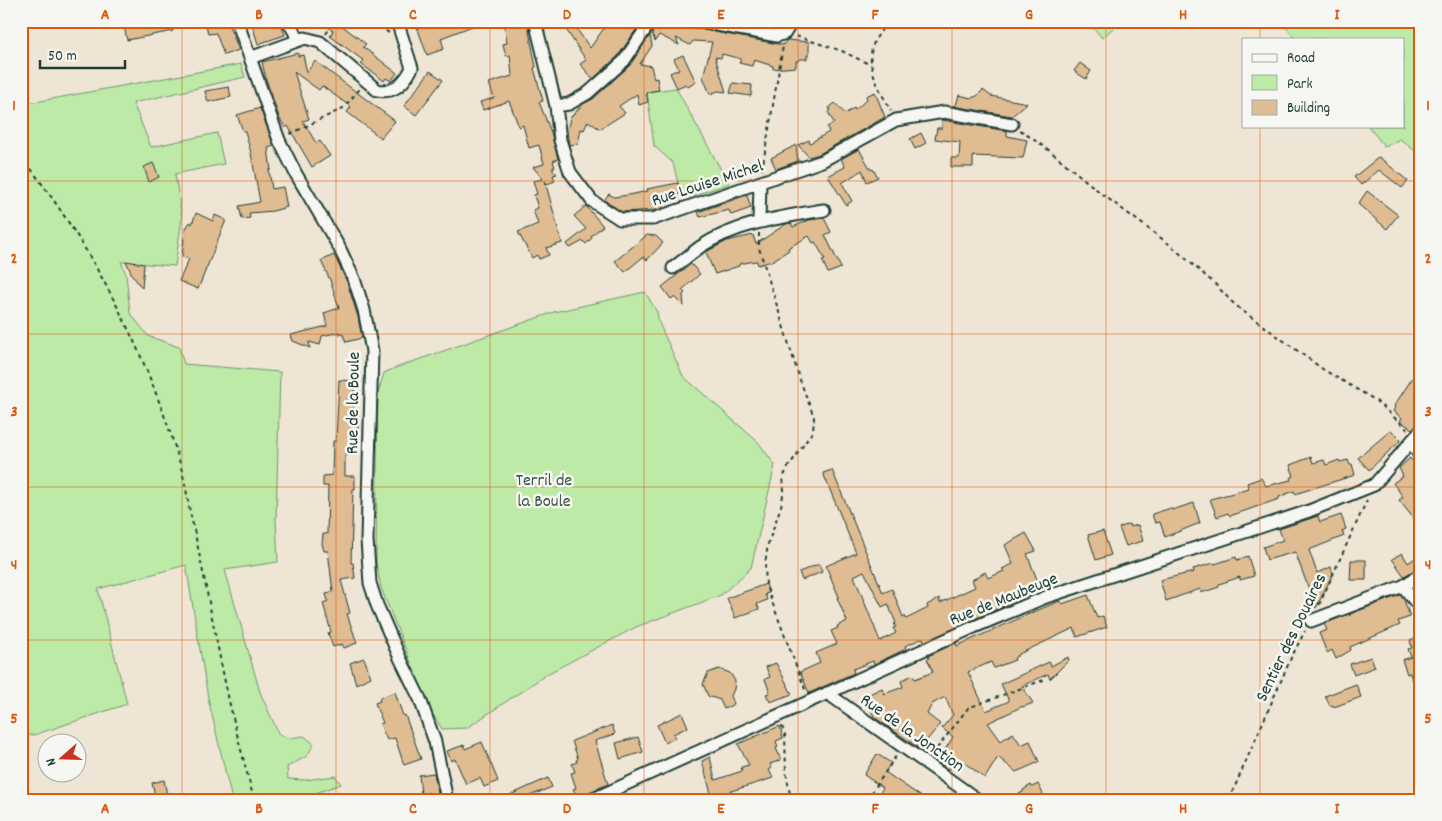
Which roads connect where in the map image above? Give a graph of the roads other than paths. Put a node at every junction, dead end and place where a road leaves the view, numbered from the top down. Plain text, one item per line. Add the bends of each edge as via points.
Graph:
1 (237, 21) edge
2 (288, 21) edge
3 (397, 21) edge
4 (535, 21) edge
5 (651, 21) edge
6 (695, 21) edge
7 (792, 21) edge
8 (299, 40) junction
9 (250, 58) junction
10 (556, 106) junction
11 (1012, 124) road end
12 (760, 183) junction
13 (824, 210) dead end
14 (759, 222) junction
15 (673, 268) dead end
16 (1416, 436) edge
17 (1421, 456) edge
18 (1421, 574) edge
19 (1403, 586) junction
20 (1421, 609) edge
21 (1311, 621) road end
22 (827, 694) junction
23 (447, 800) edge
24 (591, 800) edge
25 (978, 800) edge

1 - 9 street, Rue de la Boule
2 - 8 street
3 - 8 street via 412,68 408,76 385,92 365,81 320,42 305,38
4 - 10 street, Rue Louise Michel
5 - 10 street via 624,61 610,74 588,93 569,104
6 - 7 street via 777,36 785,33
8 - 9 street
9 - 23 street, Rue de la Boule via 279,140 339,247 364,310 372,351 366,540 370,583 436,742
10 - 12 street, Rue Louise Michel via 560,140 570,172 592,201 620,218 653,219
11 - 12 street, Rue Louise Michel via 944,112 896,120 822,161
12 - 14 street
13 - 14 street
14 - 15 street via 729,232 701,247
16 - 17 street
16 - 22 street, Rue de Maubeuge via 1374,485 1309,511 1046,597
18 - 19 street
19 - 20 street
19 - 21 street
22 - 24 street, Rue de Maubeuge
22 - 25 street, Rue de la Jonction

